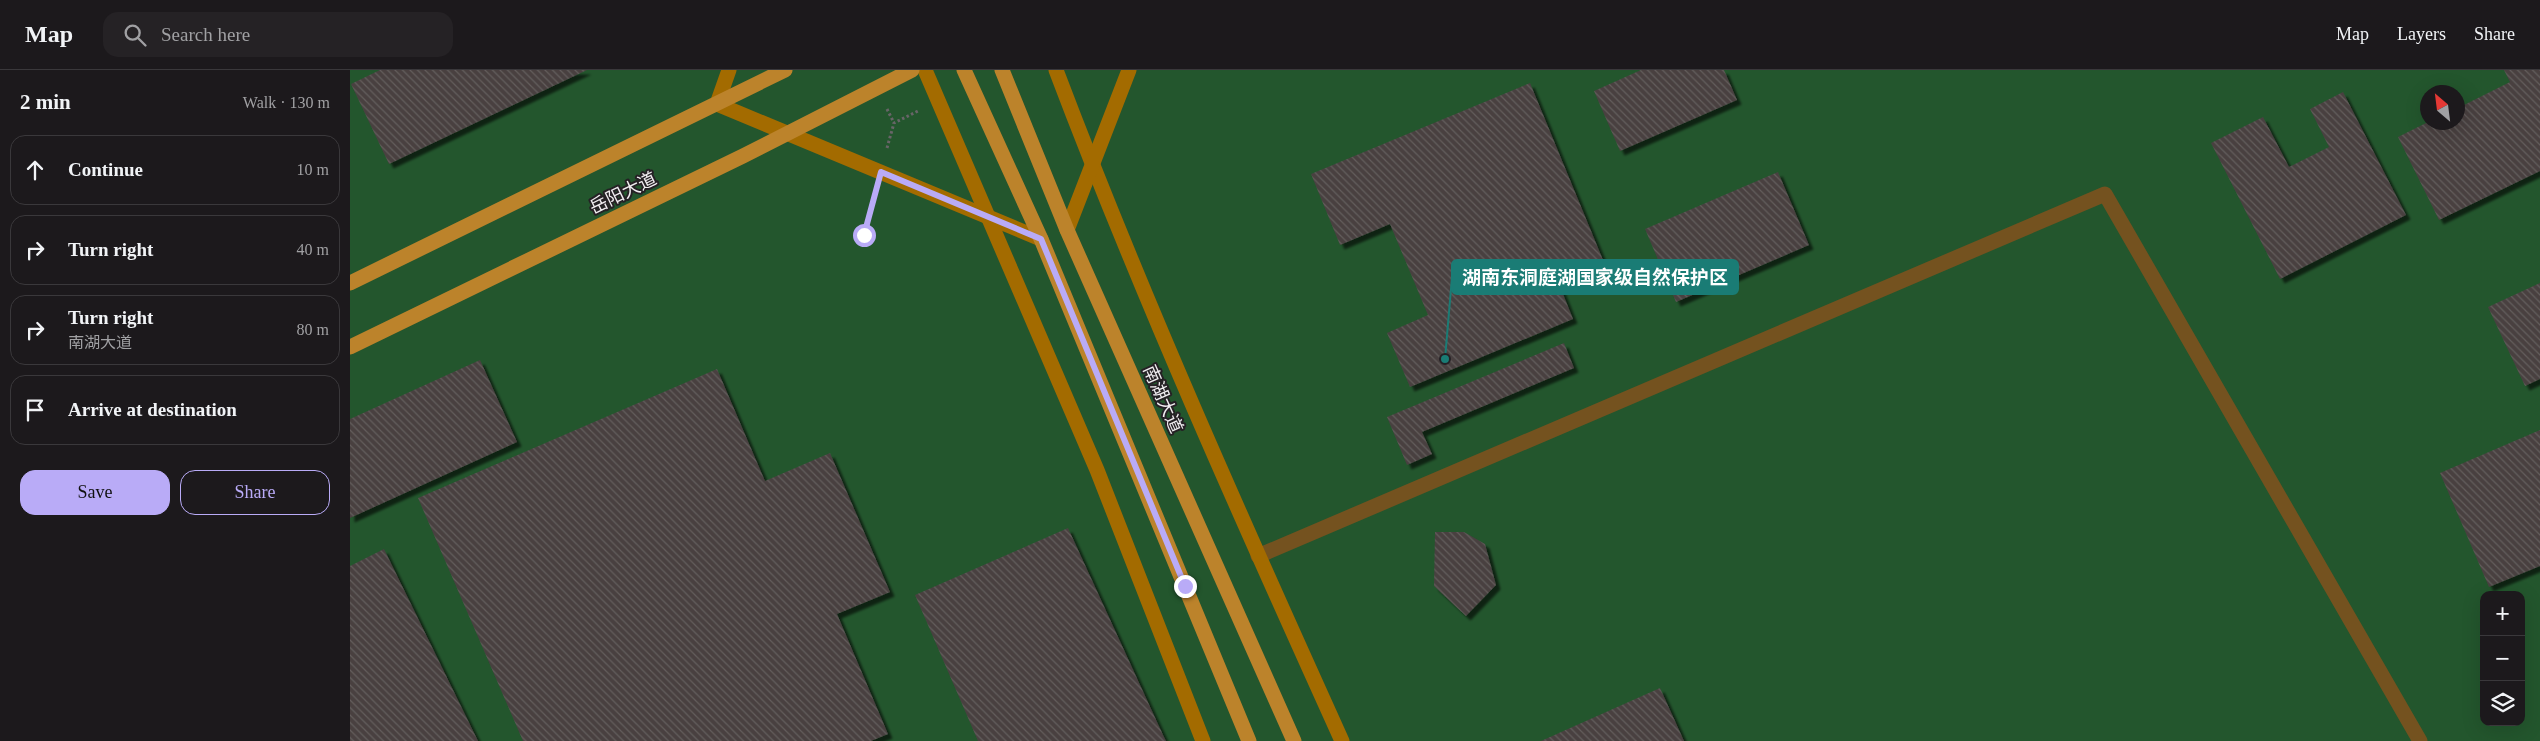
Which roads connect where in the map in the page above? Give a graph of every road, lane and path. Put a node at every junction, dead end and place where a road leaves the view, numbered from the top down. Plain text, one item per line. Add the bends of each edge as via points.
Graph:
1 (729, 70) edge
2 (785, 70) edge
3 (912, 70) edge
4 (925, 70) edge
5 (964, 70) edge
6 (1002, 70) edge
7 (1056, 70) edge
8 (1129, 70) edge
9 (938, 101) junction
10 (717, 104) junction
11 (786, 132) junction
12 (1091, 164) junction
13 (881, 172) junction
14 (988, 217) junction
15 (1067, 230) junction
16 (864, 235) dead end
17 (1041, 239) junction
18 (350, 283) edge
19 (350, 347) edge
20 (1258, 556) junction
21 (1203, 741) edge
22 (1249, 741) edge
23 (1294, 741) edge
24 (1342, 741) edge
25 (2420, 741) edge

1 - 10 main road
2 - 10 main road
3 - 11 main road, 岳阳大道
4 - 9 main road
5 - 17 main road
6 - 15 main road, 南湖大道
7 - 12 main road
8 - 12 main road
9 - 13 path via 894,123
9 - 14 main road
10 - 11 main road
10 - 18 main road
11 - 13 main road
11 - 19 main road, 岳阳大道
12 - 15 main road
12 - 20 main road
13 - 14 main road
13 - 16 path
14 - 17 main road
14 - 21 main road via 1097,470
15 - 23 main road, 南湖大道
17 - 22 main road
20 - 24 main road
20 - 25 street via 2105,194

